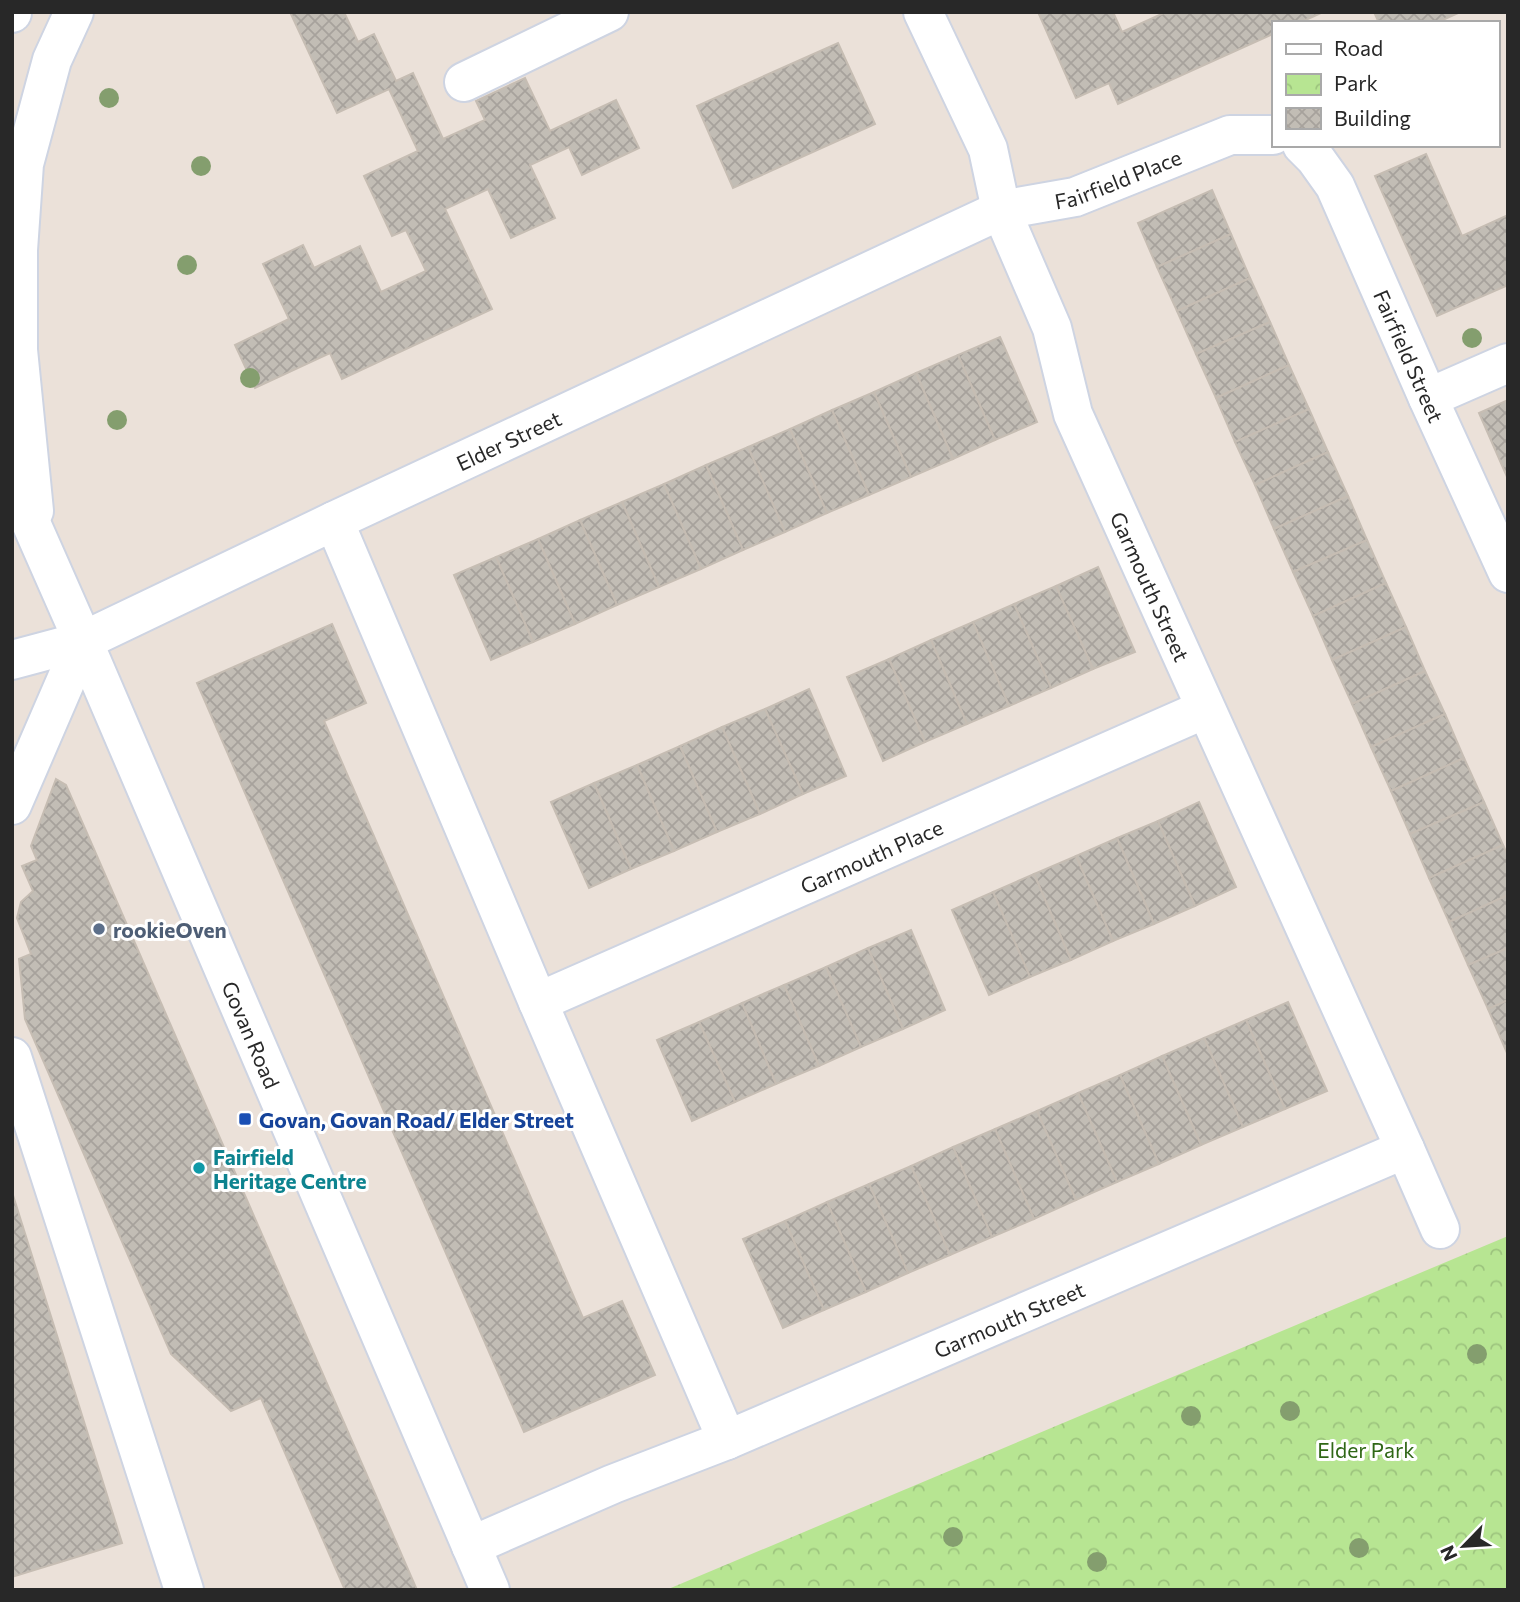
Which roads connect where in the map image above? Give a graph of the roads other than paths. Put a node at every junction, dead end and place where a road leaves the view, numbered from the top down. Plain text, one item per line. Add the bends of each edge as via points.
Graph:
1 (74, 12) edge
2 (610, 12) edge
3 (923, 12) edge
4 (464, 82) dead end
5 (1272, 135) edge
6 (1304, 147) edge
7 (1001, 210) junction
8 (1508, 363) edge
9 (1428, 398) junction
10 (12, 480) edge
11 (334, 521) junction
12 (37, 536) junction
13 (1508, 573) edge
14 (83, 641) junction
15 (12, 660) edge
16 (1205, 709) junction
17 (12, 805) edge
18 (538, 1002) junction
19 (12, 1057) edge
20 (1405, 1149) junction
21 (1440, 1229) dead end
22 (727, 1440) junction
23 (471, 1546) junction
24 (184, 1590) edge
25 (490, 1590) edge

1 - 12 street via 52,60 24,164 21,201 18,350
2 - 4 street
3 - 7 street, Garmouth Street via 988,149
5 - 7 street, Fairfield Place via 1230,135 1076,197
6 - 9 street, Fairfield Street via 1335,186
7 - 11 street, Elder Street
7 - 16 street, Garmouth Street via 1052,328 1073,414
8 - 9 street
9 - 13 street, Fairfield Street
10 - 12 street, Govan Road
11 - 14 street, Elder Street
11 - 18 street
12 - 14 street, Govan Road
14 - 15 street, Elder Street
14 - 17 street
14 - 23 street, Govan Road
16 - 18 street, Garmouth Place
16 - 20 street, Garmouth Street
18 - 22 street
19 - 24 street
20 - 21 street, Garmouth Street
20 - 22 street, Garmouth Street
22 - 23 street, Garmouth Street
23 - 25 street, Govan Road

